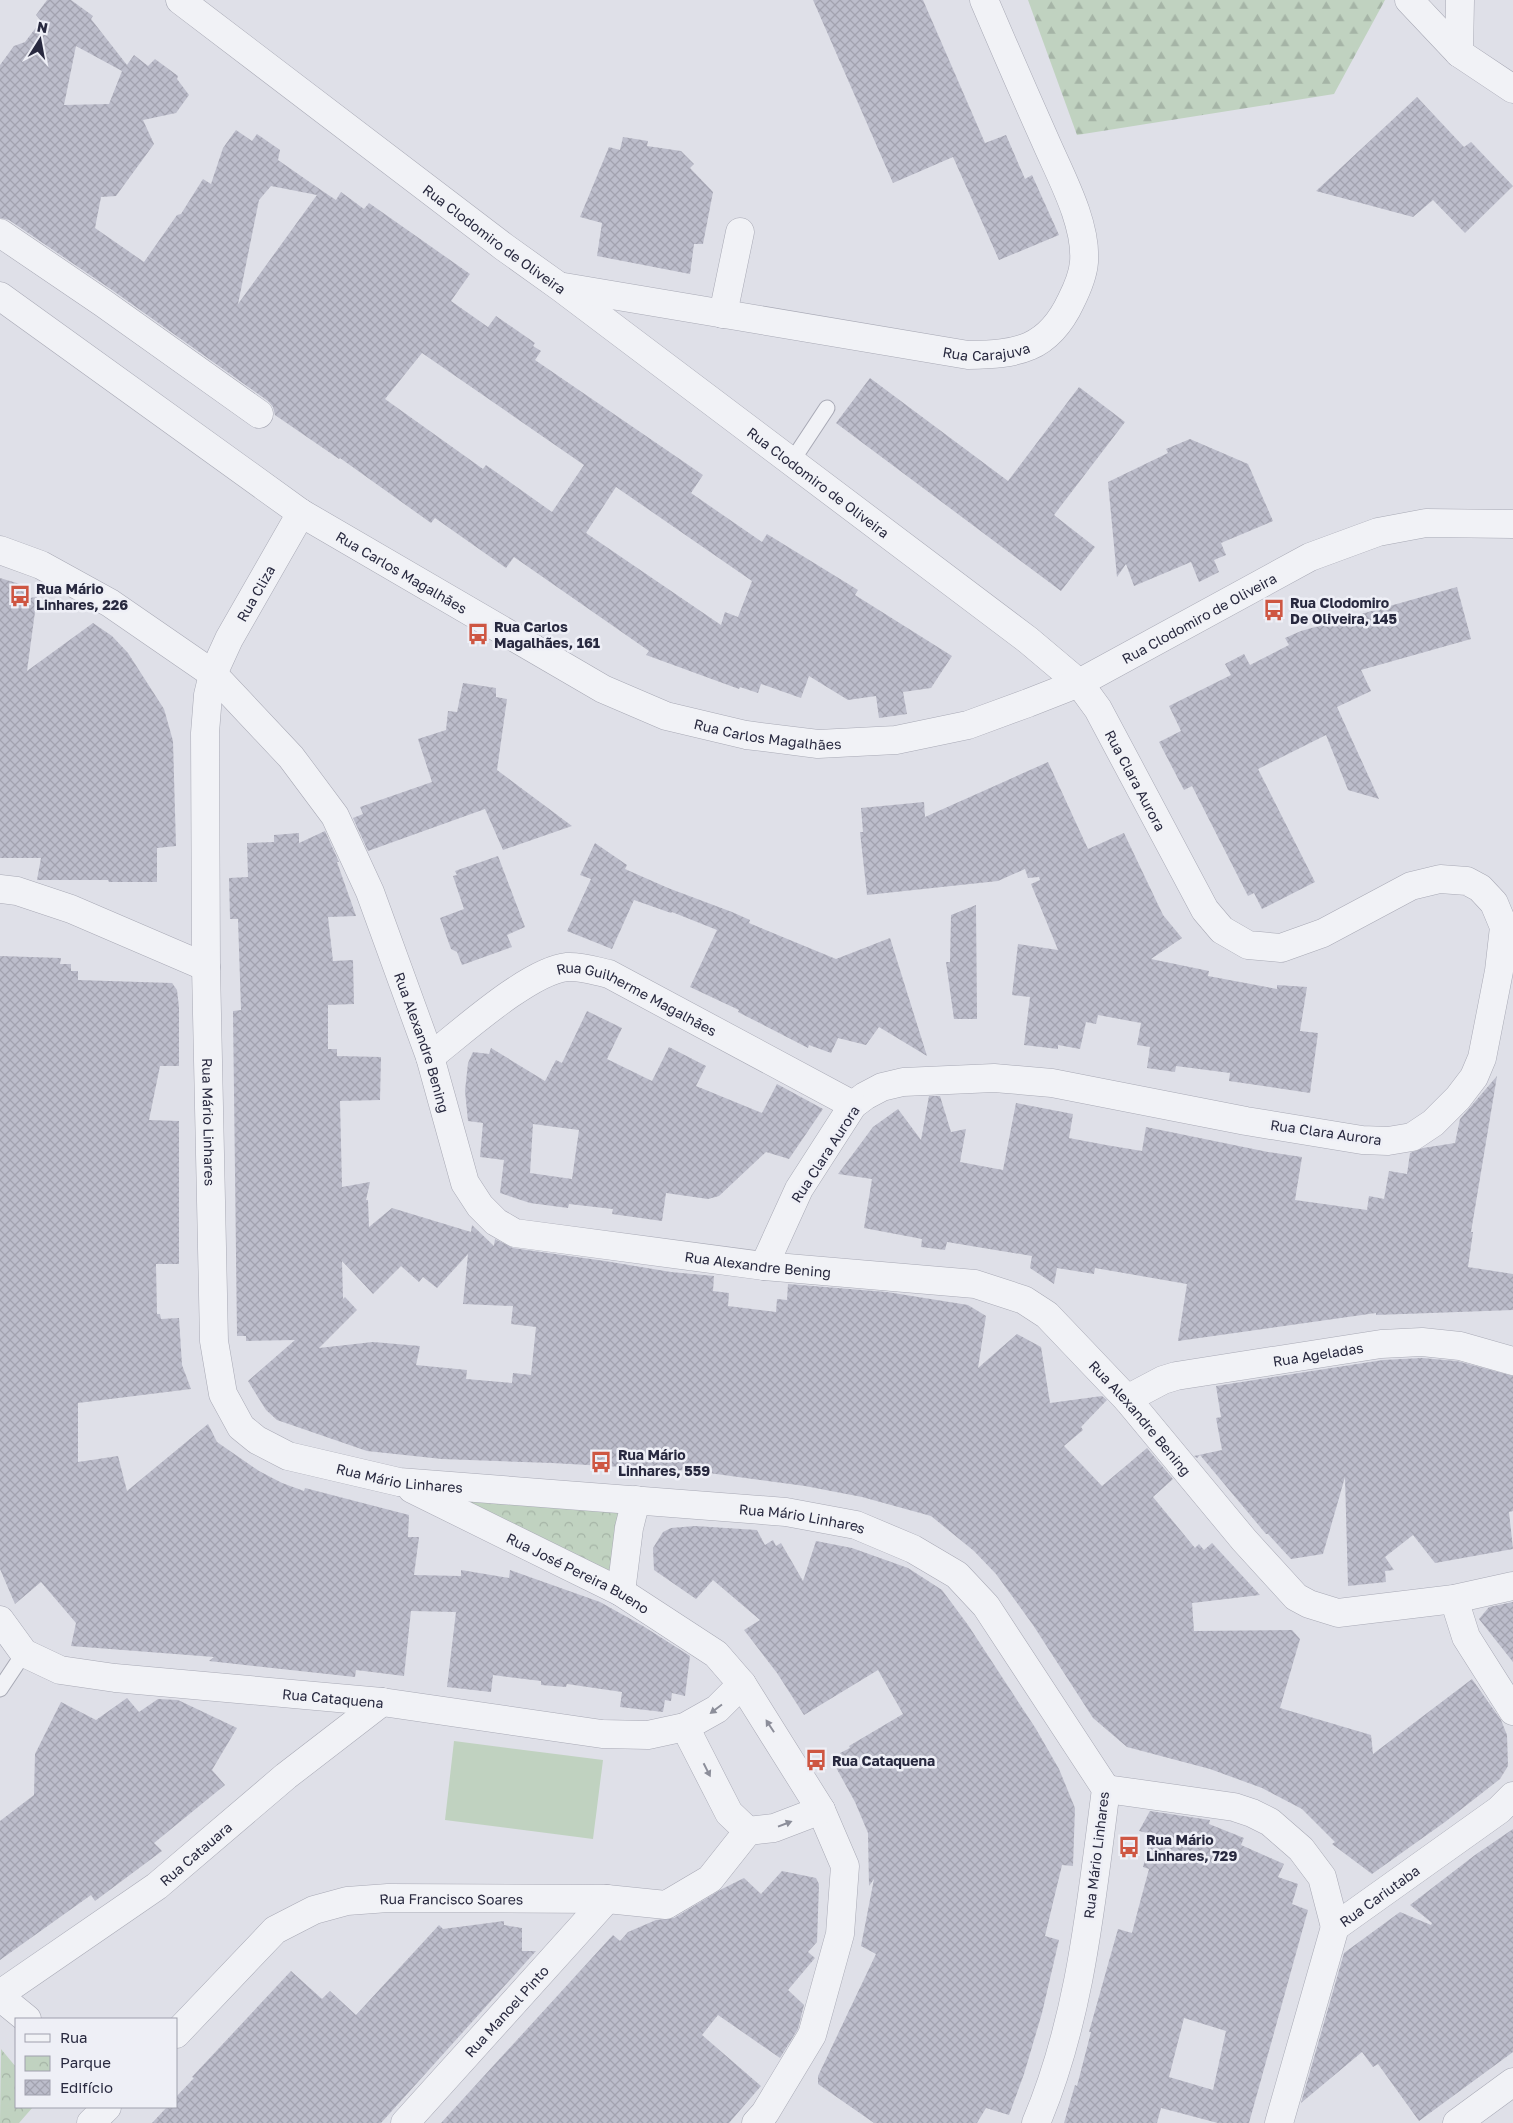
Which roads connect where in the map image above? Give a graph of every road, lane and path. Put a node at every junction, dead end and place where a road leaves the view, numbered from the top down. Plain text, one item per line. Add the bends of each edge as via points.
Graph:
1 (180, 0) edge
2 (984, 0) edge
3 (1409, 0) edge
4 (1460, 0) edge
5 (1459, 53) junction
6 (1513, 89) edge
7 (740, 232) dead end
8 (0, 233) edge
9 (560, 287) junction
10 (0, 296) edge
11 (723, 314) junction
12 (827, 408) dead end
13 (259, 414) dead end
14 (792, 462) junction
15 (301, 513) junction
16 (1513, 524) edge
17 (0, 550) edge
18 (213, 674) junction
19 (1079, 683) junction
20 (0, 889) edge
21 (1503, 907) edge
22 (206, 967) junction
23 (430, 1057) junction
24 (854, 1106) junction
25 (764, 1266) junction
26 (1513, 1361) edge
27 (1127, 1399) junction
28 (400, 1482) junction
29 (636, 1500) junction
30 (1513, 1586) edge
31 (621, 1592) junction
32 (1454, 1599) junction
33 (0, 1620) edge
34 (24, 1653) junction
35 (742, 1684) junction
36 (0, 1689) edge
37 (382, 1702) junction
38 (1513, 1711) edge
39 (685, 1727) junction
40 (1106, 1789) junction
41 (1513, 1796) edge
42 (821, 1810) junction
43 (748, 1831) junction
44 (607, 1898) junction
45 (1335, 1927) junction
46 (0, 1996) edge
47 (26, 2018) edge
48 (178, 2032) edge
49 (1513, 2082) edge
50 (105, 2108) edge
51 (91, 2123) edge
52 (404, 2123) edge
53 (756, 2123) edge
54 (1036, 2123) edge
55 (1279, 2123) edge
56 (1457, 2123) edge

1 - 9 street, Rua Clodomiro de Oliveira
2 - 11 street, Rua Carajuva via 1066,189 1081,232 1084,262 1081,278 1063,319 1036,344 1005,354 968,355
3 - 5 street
4 - 5 street
5 - 6 street
7 - 11 street
8 - 13 street
9 - 11 street, Rua Carajuva
9 - 14 street, Rua Clodomiro de Oliveira
10 - 15 street, Rua Carlos Magalhães
12 - 14 lane
14 - 19 street, Rua Clodomiro de Oliveira via 1028,640
15 - 18 street, Rua Cliza via 229,639
15 - 19 street, Rua Carlos Magalhães via 603,689 666,716 746,736 818,744 896,740 968,725
16 - 19 street, Rua Clodomiro de Oliveira via 1426,523 1378,532 1344,544 1310,557
17 - 18 street via 41,565 110,603
18 - 22 street, Rua Mário Linhares via 205,733
18 - 23 street, Rua Alexandre Bening via 291,758 334,816 370,892
19 - 21 street, Rua Clara Aurora via 1098,710 1206,910 1222,930 1248,945 1281,948 1323,933 1411,886 1440,879 1467,881
20 - 22 street via 17,891 71,909
21 - 24 street, Rua Clara Aurora via 1499,971 1482,1058 1474,1077 1458,1098 1433,1123 1412,1137 1388,1141 1353,1138 1246,1121 1052,1083 994,1078 903,1082 882,1087
22 - 28 street, Rua Mário Linhares via 214,1341 223,1394 241,1427 257,1440 288,1456
23 - 24 street, Rua Guilherme Magalhães via 524,984 567,967 586,968 609,974
23 - 25 street, Rua Alexandre Bening via 465,1183 480,1206 496,1222 515,1233
24 - 25 street, Rua Clara Aurora via 799,1189
25 - 27 street, Rua Alexandre Bening via 975,1284 997,1290 1024,1300 1046,1315
26 - 27 street, Rua Ageladas via 1460,1346 1422,1342 1380,1344 1176,1376
27 - 32 street, Rua Alexandre Bening via 1296,1598 1338,1613
28 - 29 street, Rua Mário Linhares
28 - 31 street, Rua José Pereira Bueno
29 - 31 street
29 - 40 street, Rua Mário Linhares via 786,1512 856,1525 913,1549 957,1575 986,1606
30 - 32 street, Rua Alexandre Bening
31 - 35 street, Rua José Pereira Bueno via 716,1654
32 - 38 street via 1466,1637
33 - 34 street, Rua Cataquena
34 - 36 lane
34 - 37 street, Rua Cataquena via 60,1670 115,1678
35 -> 39 street, Rua Cataquena via 717,1709
42 -> 35 street, Rua José Pereira Bueno
37 - 39 street, Rua Cataquena via 602,1734 648,1735
37 - 46 street, Rua Catauara via 293,1770 157,1886
39 -> 43 street via 729,1814
40 - 45 street via 1234,1807 1270,1822 1302,1849 1322,1877
40 - 54 street, Rua Mário Linhares via 1078,1987 1051,2086
41 - 45 street, Rua Cariutaba
43 -> 42 street via 774,1828
42 - 53 street via 846,1866 840,1934 812,2035
43 - 44 street, Rua Francisco Soares via 710,1879 666,1905
44 - 48 street, Rua Francisco Soares via 388,1898 347,1900 314,1910 275,1930
44 - 52 street, Rua Manoel Pinto
45 - 55 street, Rua Cariutaba
46 - 47 street
49 - 56 street
50 - 51 street

